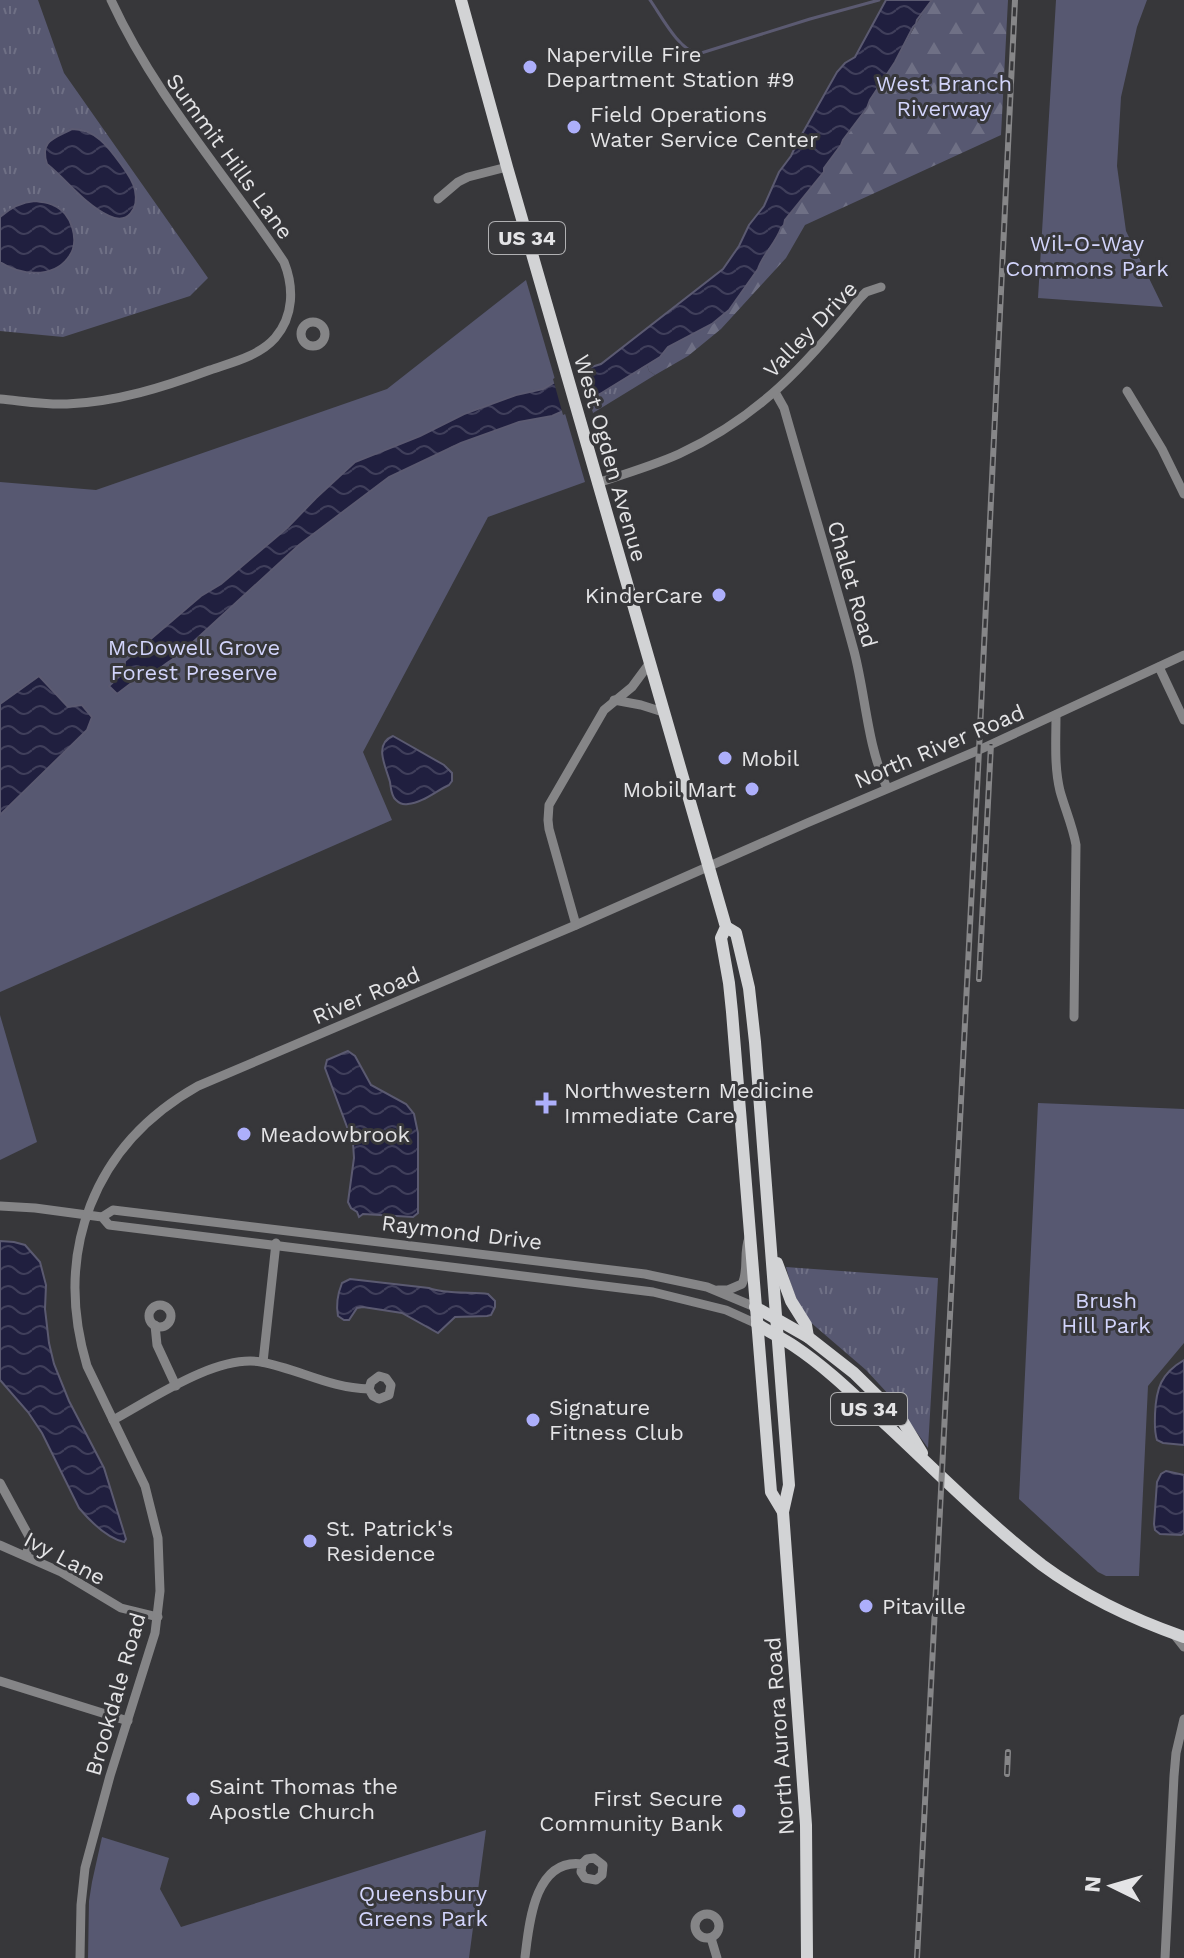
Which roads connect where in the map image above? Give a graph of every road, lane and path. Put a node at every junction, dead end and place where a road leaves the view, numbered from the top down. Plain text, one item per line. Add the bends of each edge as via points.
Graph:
1 (111, 0) edge
2 (461, 0) edge
3 (507, 167) junction
4 (438, 199) dead end
5 (881, 287) dead end
6 (285, 322) junction
7 (301, 329) dead end
8 (1127, 391) dead end
9 (775, 392) junction
10 (0, 399) edge
11 (597, 483) junction
12 (1184, 494) edge
13 (1184, 655) edge
14 (649, 664) junction
15 (1159, 667) junction
16 (614, 700) junction
17 (663, 712) junction
18 (1056, 715) junction
19 (1184, 720) edge
20 (887, 788) junction
21 (707, 867) junction
22 (576, 925) junction
23 (726, 927) junction
24 (1074, 1017) dead end
25 (765, 1160) joint
26 (0, 1206) edge
27 (85, 1215) junction
28 (102, 1217) junction
29 (278, 1229) junction
30 (750, 1234) junction
31 (771, 1241) junction
32 (276, 1245) junction
33 (716, 1291) junction
34 (755, 1307) junction
35 (775, 1317) junction
36 (757, 1324) junction
37 (155, 1325) dead end
38 (777, 1336) junction
39 (808, 1337) junction
40 (263, 1362) junction
41 (176, 1386) junction
42 (369, 1389) dead end
43 (113, 1420) junction
44 (930, 1464) junction
45 (0, 1483) edge
46 (783, 1512) junction
47 (0, 1545) edge
48 (26, 1555) junction
49 (158, 1617) junction
50 (1179, 1635) edge
51 (1184, 1647) edge
52 (0, 1681) edge
53 (1184, 1719) edge
54 (128, 1721) junction
55 (582, 1864) dead end
56 (711, 1938) dead end
57 (80, 1958) edge
58 (514, 1958) edge
59 (526, 1958) edge
60 (717, 1958) edge
61 (807, 1958) edge
62 (1165, 1958) edge

1 - 6 street, Summit Hills Lane via 159,88 284,262 291,297
2 - 3 main road, West Ogden Avenue / US 34
3 - 4 street via 468,177
3 - 11 main road, West Ogden Avenue / US 34
5 - 9 street, Valley Drive via 866,292
6 - 7 street
6 - 10 street via 266,347 251,356 160,387 64,405
8 - 12 street
9 - 11 street, Valley Drive via 703,442
9 - 20 street, Chalet Road via 854,652 871,741
11 - 14 main road, West Ogden Avenue / US 34
13 - 15 street, North River Road
14 - 16 street
14 - 17 main road, West Ogden Avenue / US 34
15 - 18 street, North River Road
15 - 19 street
16 - 17 street
16 - 22 street via 549,805 549,829
17 - 21 main road, West Ogden Avenue / US 34
18 - 20 street, North River Road
18 - 24 street via 1057,772 1076,845
20 - 21 street, North River Road
21 - 22 street, River Road
21 - 23 main road, West Ogden Avenue / US 34
22 - 27 street, River Road via 186,1092 126,1145
23 - 25 main road, West Ogden Avenue / US 34 via 736,933 749,988
23 - 30 main road, West Ogden Avenue / US 34 via 721,938
25 - 31 main road, North Aurora Road
26 - 27 street, Raymond Drive
27 - 28 street, Raymond Drive
27 - 43 street, Brookdale Road via 75,1276 76,1317 87,1366
28 - 29 street, Raymond Drive via 113,1210
28 - 32 street, Raymond Drive via 109,1225
29 - 32 street
29 - 33 street, Raymond Drive via 645,1274
30 - 33 street via 742,1284
30 - 34 main road, West Ogden Avenue / US 34
31 - 35 main road, North Aurora Road
31 - 39 main road, US 34
32 - 36 street, Raymond Drive via 653,1292 726,1310
32 - 40 street
33 - 34 street, Raymond Drive
34 - 35 main road, Raymond Drive
34 - 36 main road, West Ogden Avenue / US 34
35 - 38 main road, North Aurora Road
35 - 39 main road, Raymond Drive
36 - 38 main road, US 34
36 - 46 main road, North Aurora Road via 771,1492
37 - 41 street via 157,1345
38 - 44 main road, US 34 via 844,1385
38 - 46 main road, North Aurora Road via 789,1485
39 - 44 main road, US 34 via 902,1420
40 - 41 street via 232,1363
40 - 42 street via 346,1388
41 - 43 street
43 - 49 street, Brookdale Road via 153,1515 161,1565
44 - 50 main road, US 34 via 990,1523 1042,1564 1115,1608
45 - 48 street via 31,1540
46 - 61 main road, North Aurora Road via 804,1791
47 - 48 street, Ivy Lane
48 - 49 street, Ivy Lane via 121,1608
49 - 54 street, Brookdale Road
50 - 51 street
52 - 54 street
53 - 62 street via 1174,1776
54 - 57 street, Brookdale Road via 85,1868
55 - 59 street via 561,1867 543,1885 534,1902
56 - 60 street
58 - 59 street

